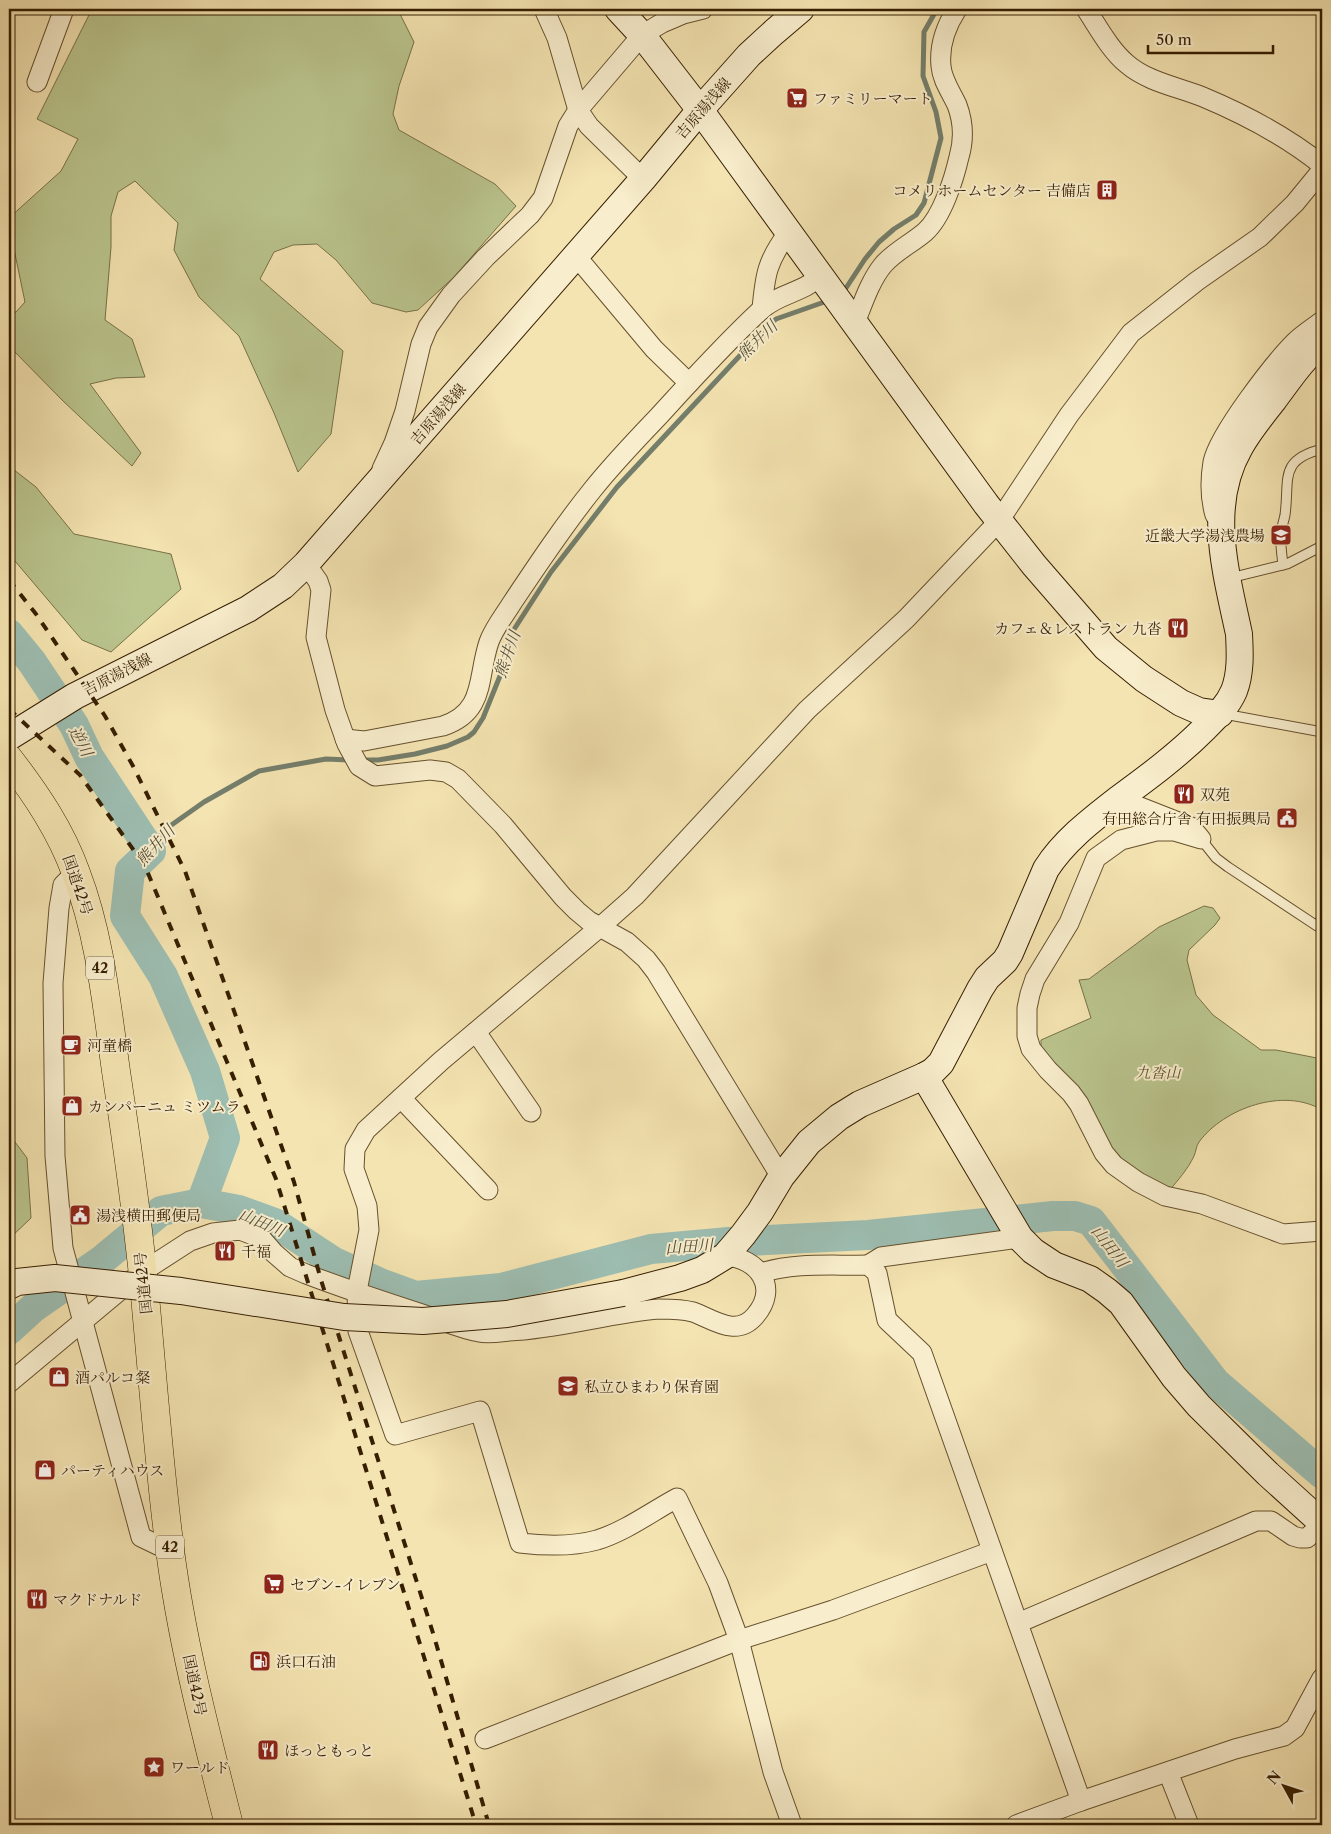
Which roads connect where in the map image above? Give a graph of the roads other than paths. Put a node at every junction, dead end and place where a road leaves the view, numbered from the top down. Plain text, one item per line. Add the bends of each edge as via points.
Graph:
1 (64, 9) edge
2 (544, 9) edge
3 (618, 9) edge
4 (703, 9) edge
5 (799, 9) edge
6 (956, 9) edge
7 (1086, 9) edge
8 (642, 35) junction
9 (37, 82) dead end
10 (578, 110) junction
11 (700, 110) junction
12 (1322, 166) edge
13 (1322, 170) edge
14 (643, 179) junction
15 (788, 233) junction
16 (576, 256) junction
17 (823, 280) junction
18 (762, 309) junction
19 (850, 315) junction
20 (1322, 321) edge
21 (1322, 343) edge
22 (689, 383) junction
23 (1322, 449) edge
24 (373, 488) junction
25 (999, 522) junction
26 (1220, 534) junction
27 (1322, 546) edge
28 (306, 564) junction
29 (1283, 565) junction
30 (1228, 579) junction
31 (1220, 714) junction
32 (1322, 732) edge
33 (9, 737) edge
34 (345, 738) junction
35 (9, 759) edge
36 (1120, 799) junction
37 (1201, 839) junction
38 (76, 872) junction
39 (1322, 918) edge
40 (600, 927) junction
41 (476, 1032) junction
42 (924, 1076) junction
43 (401, 1098) junction
44 (531, 1112) dead end
45 (781, 1177) junction
46 (488, 1190) dead end
47 (1322, 1231) edge
48 (1020, 1238) junction
49 (725, 1256) junction
50 (868, 1266) junction
51 (142, 1268) junction
52 (760, 1273) junction
53 (9, 1286) edge
54 (357, 1291) junction
55 (84, 1320) junction
56 (9, 1383) edge
57 (1322, 1523) edge
58 (170, 1551) junction
59 (992, 1551) junction
60 (1018, 1623) junction
61 (739, 1640) junction
62 (1322, 1678) edge
63 (485, 1739) dead end
64 (1168, 1772) junction
65 (1081, 1801) junction
66 (229, 1825) edge
67 (792, 1825) edge
68 (1016, 1825) edge
69 (1189, 1825) edge

1 - 9 street
2 - 10 street via 557,38
3 - 8 street
4 - 8 street via 662,22
5 - 11 street, 吉原湯浅線 via 749,55
6 - 19 street via 943,37 941,67 957,106 962,140 941,210 925,232 883,266
7 - 12 street via 1126,64 1148,78 1209,100 1256,122 1304,150
8 - 10 street
8 - 11 street
10 - 14 street via 589,126
10 - 24 street via 568,126 543,198 530,216 451,295 428,327 405,411
11 - 14 street, 吉原湯浅線
11 - 15 street
13 - 25 street via 1295,204 1260,237 1197,281 1131,334 1069,415
14 - 16 street, 吉原湯浅線
15 - 17 street
15 - 18 street via 768,266
16 - 22 street via 647,341
16 - 24 street, 吉原湯浅線
17 - 18 street via 779,296
17 - 19 street
18 - 22 street
19 - 25 street
20 - 26 street via 1294,343 1243,408 1225,437 1214,460 1210,486
21 - 26 street via 1298,368 1238,449 1223,491
22 - 34 street via 593,489 492,633 479,692 466,713 443,726 364,741
23 - 29 lane via 1306,453 1296,460 1288,473 1280,535
24 - 28 street, 吉原湯浅線
25 - 31 street via 1106,648 1144,679 1181,703 1199,711
25 - 40 street via 906,619 807,710 635,896
26 - 30 street
27 - 29 lane
28 - 33 street, 吉原湯浅線 via 283,586 248,609 75,696
28 - 34 street via 322,590 316,637
29 - 30 lane
30 - 31 street via 1239,634 1239,664 1234,690
31 - 32 lane
31 - 36 street via 1190,743
34 - 40 street via 359,766 375,776 430,770 446,772 458,779 503,825 563,897
35 - 38 highway, 国道42号 / 42 via 43,807
36 - 37 street via 1191,827
36 - 42 street via 1076,833 1054,858 1010,953 980,989 941,1063
37 - 39 lane via 1216,858 1316,926
37 - 47 street via 1156,831 1121,840 1096,858 1069,923 1030,994 1027,1036 1031,1049 1071,1092 1104,1153 1114,1165 1138,1182 1165,1196 1202,1204 1283,1234
38 - 51 highway, 国道42号 / 42 via 88,910 100,970
38 - 55 street via 63,885 53,983 55,1156 63,1248
40 - 41 street
40 - 45 street via 634,948 656,972
41 - 43 street
41 - 44 street
42 - 45 street via 860,1104 839,1117 809,1142
42 - 48 street
43 - 46 street
43 - 54 street via 366,1130 355,1149 354,1169 367,1206 368,1230
45 - 49 street via 760,1212
48 - 50 street via 881,1257
48 - 57 street via 1054,1266 1090,1279 1107,1291 1199,1406
49 - 52 street via 741,1258
49 - 53 street, bridge via 680,1278 623,1292 506,1314 423,1321 344,1317 181,1291 55,1278 17,1282
50 - 52 street via 800,1266
50 - 59 street via 877,1273 886,1320 922,1353
51 - 54 street via 190,1241 213,1233 240,1230 261,1238 290,1266
51 - 55 street
51 - 58 highway, 国道42号 / 42
52 - 54 street via 765,1290 762,1306 755,1316 739,1326 719,1324 693,1312 658,1309 526,1330 480,1333
54 - 61 street via 358,1331 395,1435 480,1411 520,1543 560,1546 598,1539 637,1522 677,1498 718,1583
55 - 56 street
55 - 58 street via 141,1537
57 - 60 street via 1307,1538 1300,1538 1271,1521 1256,1521
58 - 66 highway, 国道42号 / 42 via 196,1690
59 - 60 street
59 - 61 street via 832,1610
60 - 65 street
61 - 63 street
61 - 67 street via 773,1772
62 - 64 street via 1295,1728 1284,1736
64 - 65 street
64 - 69 street
65 - 68 street

